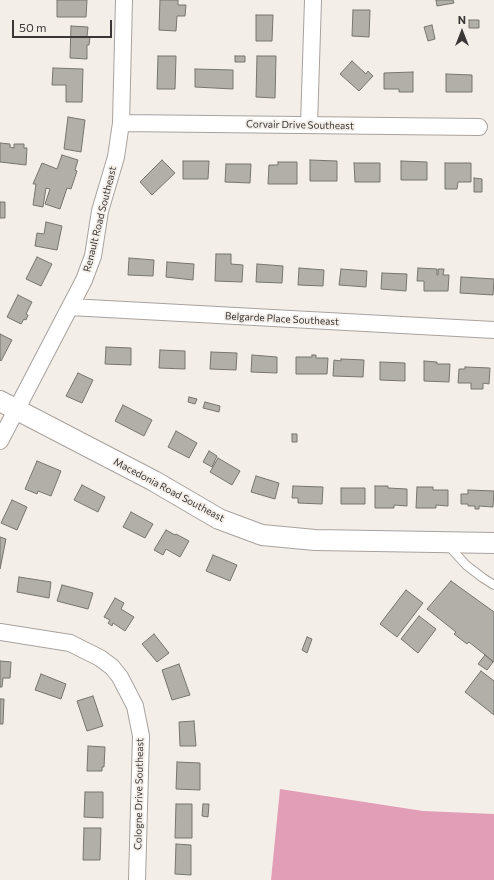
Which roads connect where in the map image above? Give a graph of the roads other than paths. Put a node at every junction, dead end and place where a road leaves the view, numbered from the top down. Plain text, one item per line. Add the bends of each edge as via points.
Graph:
1 (124, 0) edge
2 (313, 0) edge
3 (121, 123) junction
4 (309, 125) junction
5 (479, 127) dead end
6 (70, 307) junction
7 (494, 330) edge
8 (8, 406) edge
9 (0, 441) edge
10 (445, 542) junction
11 (494, 543) edge
12 (494, 585) edge
13 (0, 632) edge
14 (137, 880) edge

1 - 3 street, Renault Road Southeast
2 - 4 street
3 - 4 street, Corvair Drive Southeast
3 - 6 street, Renault Road Southeast via 116,157 100,211 93,256
4 - 5 street, Corvair Drive Southeast
6 - 7 street, Belgarde Place Southeast
6 - 8 street, Renault Road Southeast
8 - 9 street, Renault Road Southeast
8 - 10 street, Macedonia Road Southeast via 154,481 219,519 262,534 315,540
10 - 11 street, Macedonia Road Southeast
10 - 12 lane via 466,565
13 - 14 street, Cologne Drive Southeast via 70,644 100,658 120,677 135,706 141,736

